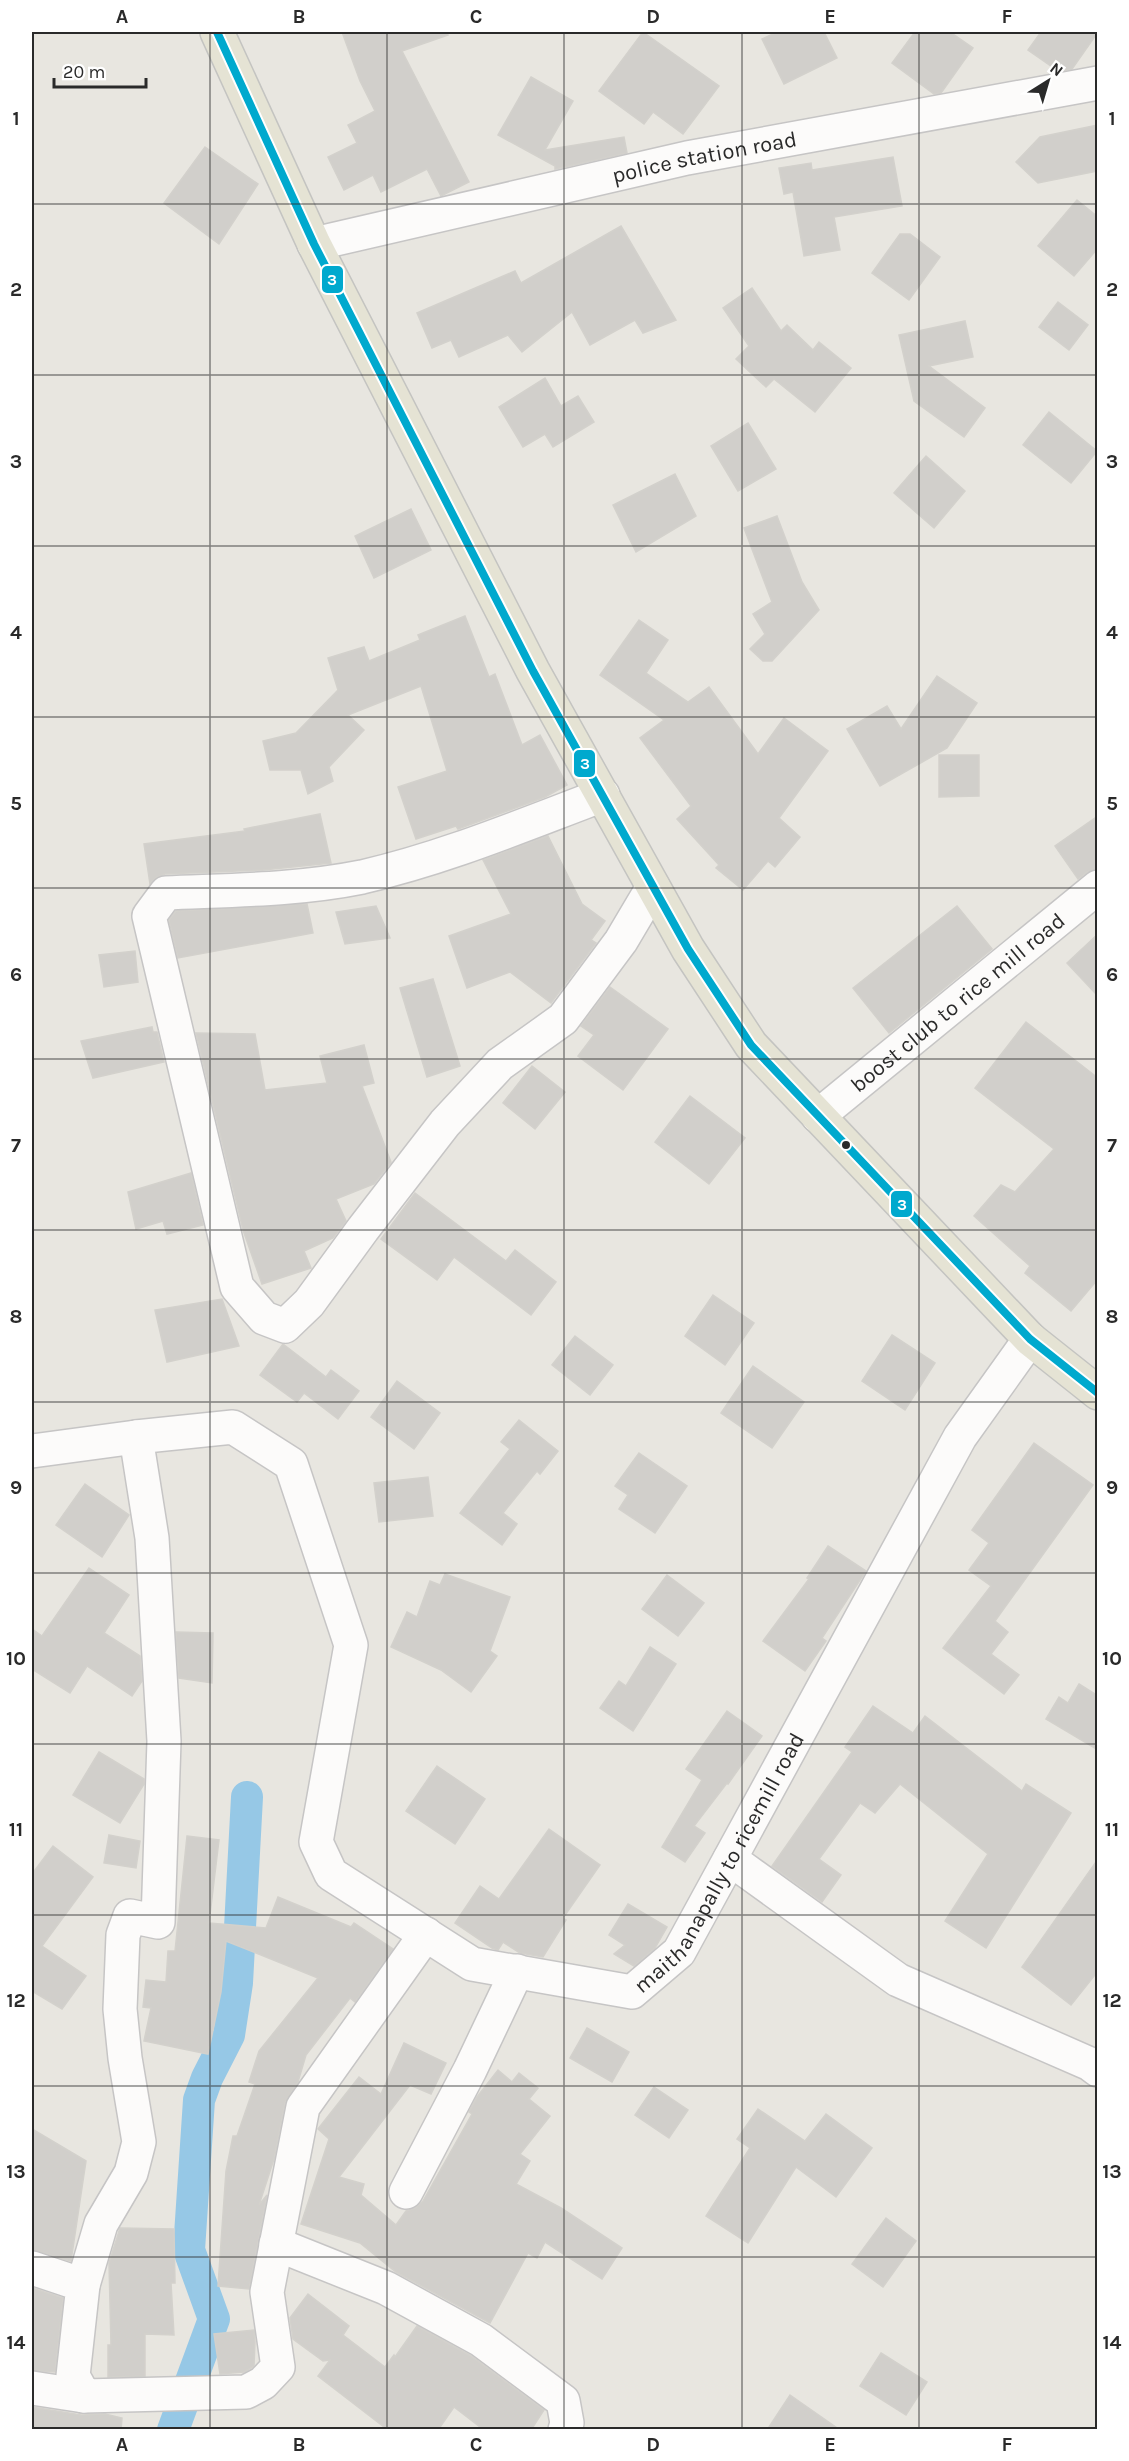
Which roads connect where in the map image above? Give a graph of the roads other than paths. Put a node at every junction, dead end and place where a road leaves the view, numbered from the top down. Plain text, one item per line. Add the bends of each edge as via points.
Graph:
1 (217, 32) edge
2 (1098, 83) edge
3 (314, 244) junction
4 (603, 795) junction
5 (653, 887) junction
6 (1098, 887) edge
7 (818, 1116) junction
8 (1030, 1339) junction
9 (1098, 1393) edge
10 (136, 1437) junction
11 (32, 1451) edge
12 (730, 1859) junction
13 (426, 1934) junction
14 (517, 1971) junction
15 (1098, 2070) edge
16 (406, 2192) dead end
17 (276, 2244) junction
18 (32, 2268) edge
19 (83, 2285) junction
20 (32, 2388) edge
21 (84, 2396) junction
22 (565, 2430) edge

1 - 3 main road
2 - 3 street, police station road via 687,158
3 - 4 main road via 533,671
4 - 5 main road
4 - 5 street via 430,860 359,877 288,887 166,893 149,916 237,1287 264,1318 285,1326 309,1304 446,1124 500,1064 563,1019 621,941
5 - 7 main road via 751,1045
6 - 7 street, boost club to rice mill road
7 - 8 main road
8 - 9 main road
8 - 12 street, maithanapally to ricemill road via 960,1437
10 - 11 street, maithanapally to ricemill road
10 - 13 street, maithanapally to ricemill road via 233,1427 291,1464 351,1645 316,1842 331,1874
10 - 19 street via 152,1538 164,1741 158,1922 130,1916 123,1935 120,2009 139,2142 130,2173 101,2224
12 - 14 street, maithanapally to ricemill road via 679,1952 632,1992
12 - 15 street via 898,1980
13 - 14 street, maithanapally to ricemill road via 472,1964
13 - 17 street via 303,2107
14 - 16 street
17 - 21 street via 267,2292 278,2367 263,2383 246,2392
17 - 22 street via 386,2288 481,2340 563,2401
18 - 19 street
19 - 21 street via 73,2376
20 - 21 street

